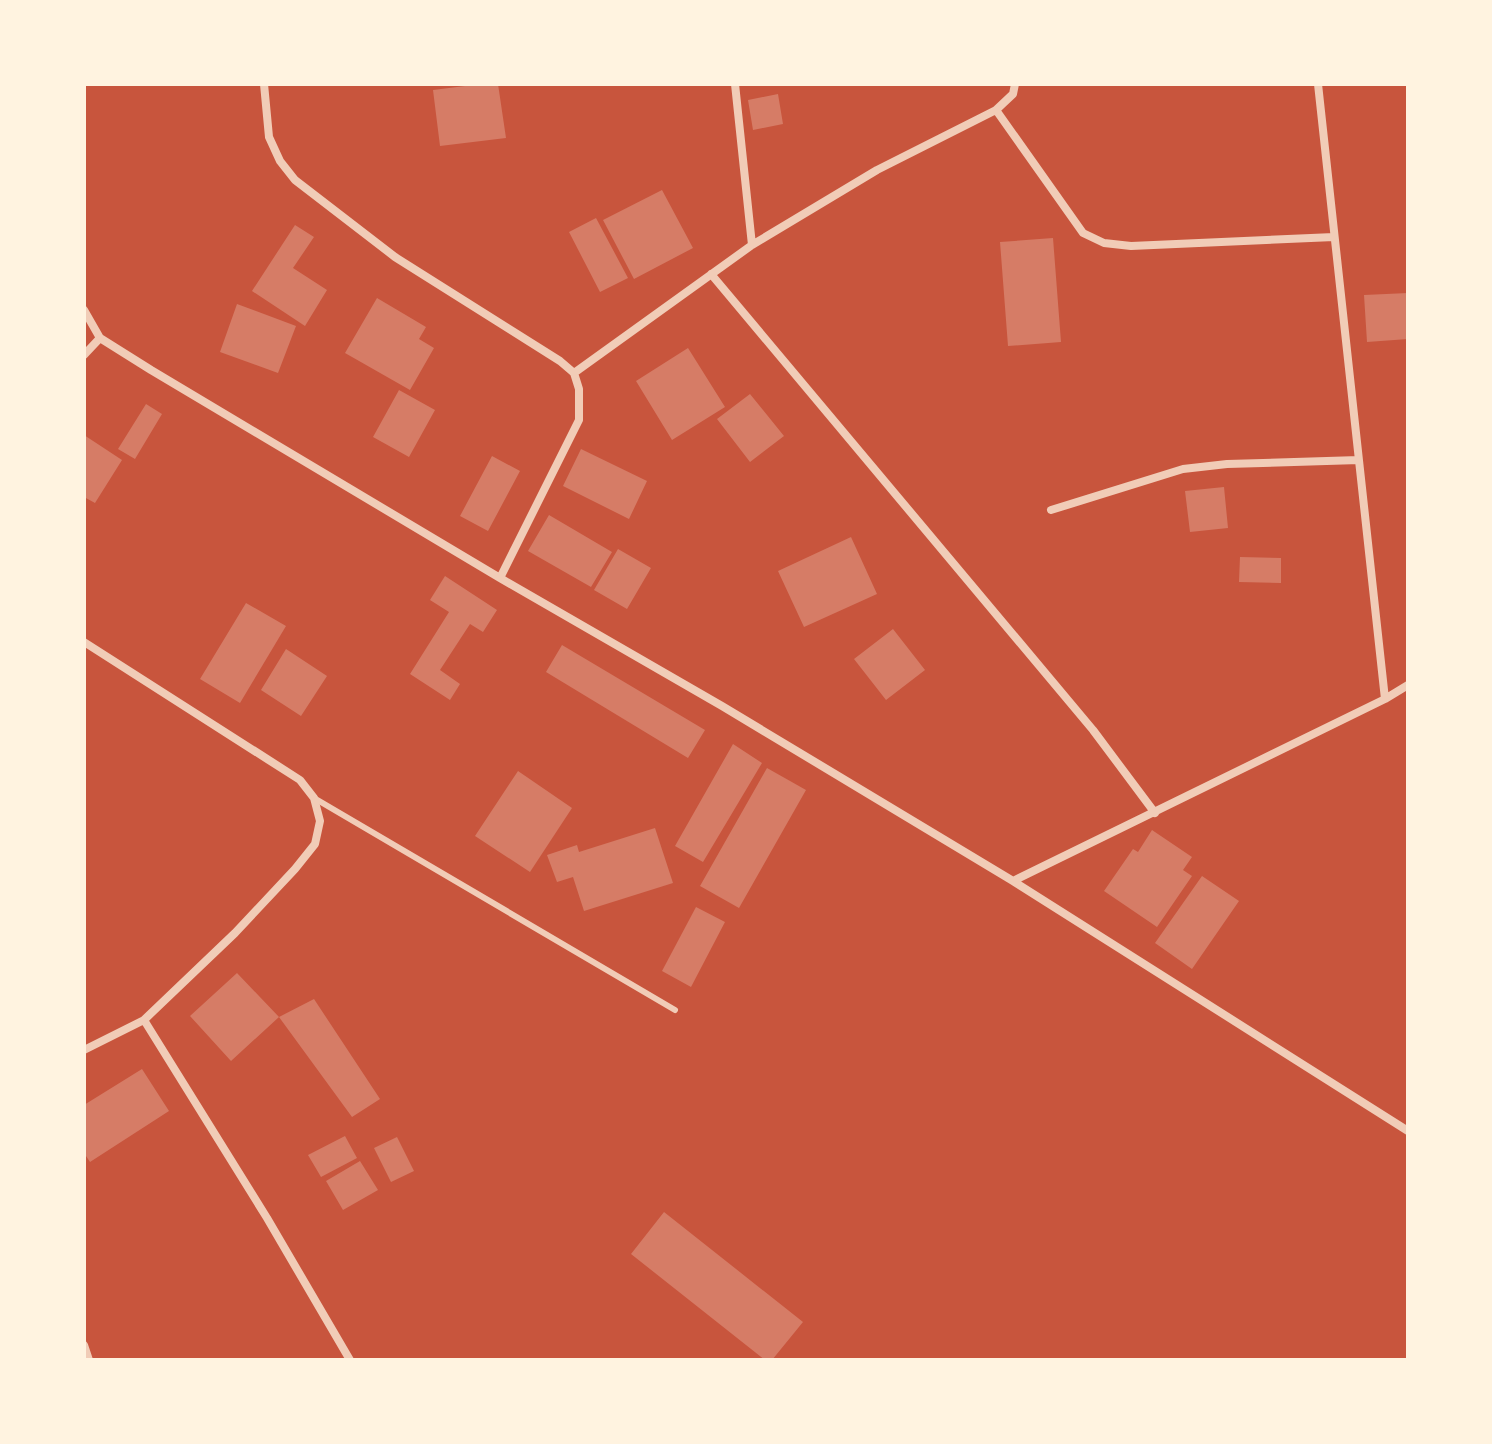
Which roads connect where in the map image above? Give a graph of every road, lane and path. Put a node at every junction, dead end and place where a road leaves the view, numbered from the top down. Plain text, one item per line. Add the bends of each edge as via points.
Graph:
1 (264, 84) edge
2 (735, 84) edge
3 (1015, 84) edge
4 (1318, 84) edge
5 (996, 110) junction
6 (1334, 237) junction
7 (752, 245) junction
8 (711, 274) junction
9 (84, 310) edge
10 (100, 338) junction
11 (84, 355) edge
12 (574, 373) junction
13 (1359, 460) junction
14 (1051, 510) dead end
15 (500, 578) junction
16 (84, 642) edge
17 (1408, 685) edge
18 (1385, 699) junction
19 (314, 798) junction
20 (1155, 813) junction
21 (1013, 881) junction
22 (675, 1010) dead end
23 (144, 1020) junction
24 (84, 1050) edge
25 (1408, 1131) edge
26 (84, 1345) edge
27 (89, 1360) edge
28 (350, 1360) edge

1 - 12 street via 269,137 295,180 395,257
2 - 7 street
3 - 5 street via 1013,94
4 - 6 street
5 - 6 street via 1083,233 1104,243
5 - 7 street via 877,170
6 - 13 street
7 - 8 street
8 - 12 street
8 - 20 street via 1093,730
9 - 10 street
10 - 11 street
10 - 15 street
12 - 15 street via 579,420
13 - 14 street via 1183,469
13 - 18 street
15 - 21 street
16 - 19 street via 300,780
17 - 18 street
18 - 20 street
19 - 22 lane
19 - 23 street via 320,821 315,844 235,933
20 - 21 street
21 - 25 street
23 - 24 street
23 - 28 street
26 - 27 street

